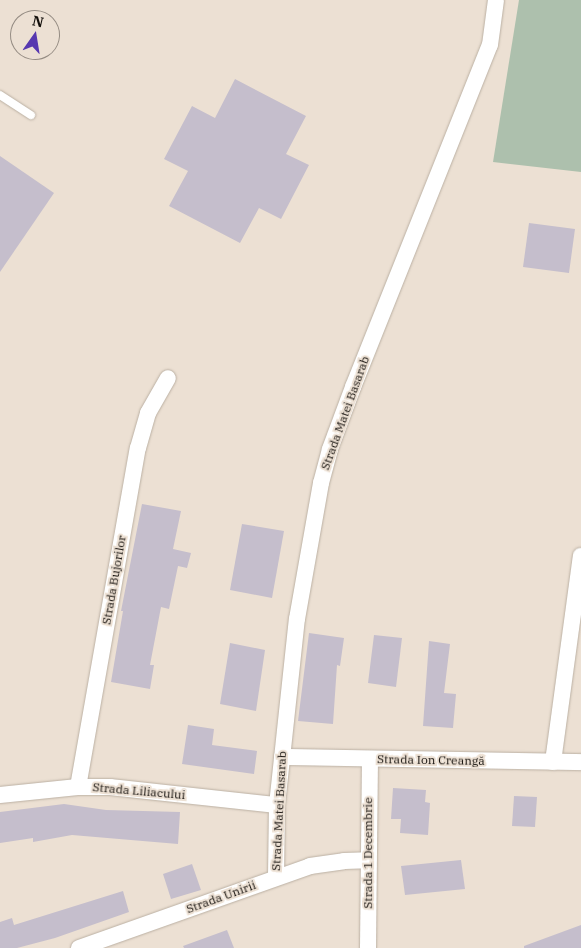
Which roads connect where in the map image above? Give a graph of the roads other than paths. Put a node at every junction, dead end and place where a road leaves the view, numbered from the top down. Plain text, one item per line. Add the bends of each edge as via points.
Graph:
1 (496, 0) edge
2 (0, 95) edge
3 (31, 116) dead end
4 (168, 378) dead end
5 (581, 556) edge
6 (282, 757) junction
7 (370, 759) junction
8 (553, 762) junction
9 (581, 762) edge
10 (78, 787) junction
11 (0, 796) edge
12 (277, 805) junction
13 (368, 860) junction
14 (276, 877) junction
15 (78, 948) edge
16 (368, 948) edge

1 - 6 street, Strada Matei Basarab via 490,45 330,449 313,519 297,619
2 - 3 lane
4 - 10 street, Strada Bujorilor via 148,413 138,448
5 - 8 street
6 - 7 street, Strada Ion Creangă
6 - 12 street, Strada Matei Basarab
7 - 8 street, Strada Ion Creangă
7 - 13 street, Strada 1 Decembrie
8 - 9 street, Strada Ion Creangă
10 - 11 street, Strada Liliacului
10 - 12 street, Strada Liliacului via 110,787
12 - 14 street, Strada Matei Basarab
13 - 14 street, Strada Unirii via 319,864
13 - 16 street, Strada 1 Decembrie
14 - 15 street, Strada Unirii

